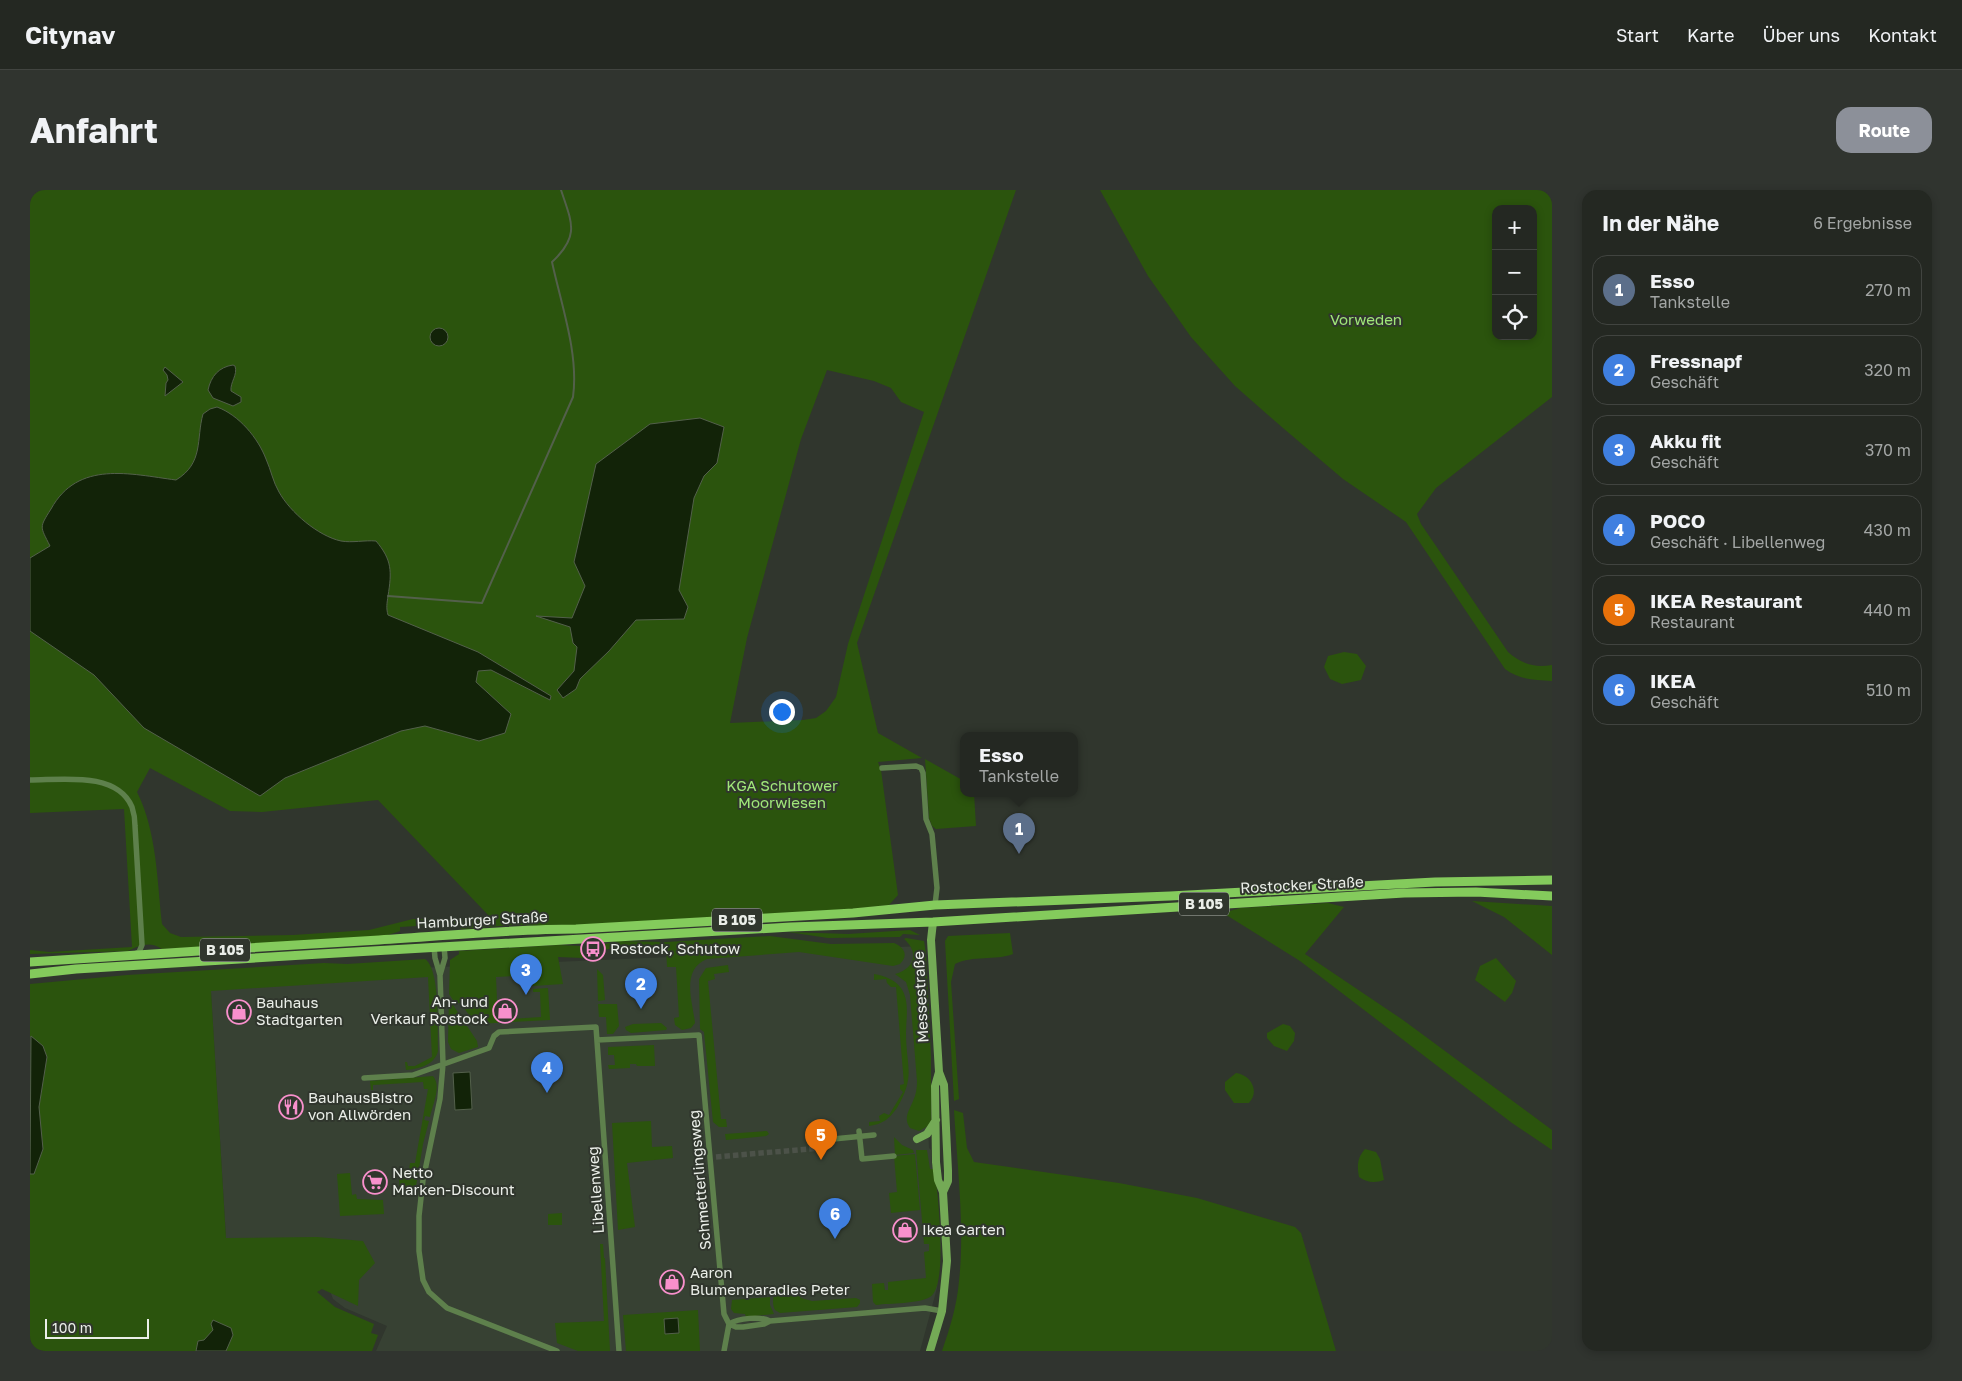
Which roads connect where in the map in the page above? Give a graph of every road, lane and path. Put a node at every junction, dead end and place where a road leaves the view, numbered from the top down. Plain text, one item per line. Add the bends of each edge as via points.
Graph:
1 (882, 768) dead end
2 (30, 780) edge
3 (1552, 880) edge
4 (1552, 896) edge
5 (935, 905) junction
6 (933, 922) junction
7 (433, 935) junction
8 (443, 935) junction
9 (444, 946) junction
10 (434, 947) junction
11 (134, 955) junction
12 (30, 962) edge
13 (30, 974) edge
14 (440, 975) junction
15 (597, 1040) junction
16 (443, 1064) junction
17 (939, 1072) junction
18 (364, 1078) dead end
19 (936, 1118) junction
20 (859, 1134) junction
21 (874, 1135) dead end
22 (917, 1139) dead end
23 (820, 1148) tunnel mouth
24 (894, 1156) dead end
25 (943, 1192) junction
26 (942, 1310) junction
27 (729, 1324) junction
28 (556, 1351) edge
29 (619, 1351) edge
30 (724, 1351) edge
31 (930, 1351) edge

1 - 5 street via 916,766 923,773 926,819 932,834 937,888
2 - 11 street via 101,782 128,800 136,826 142,946
3 - 5 main road, Rostocker Straße / B 105 via 1426,882
4 - 6 main road, Rostocker Straße / B 105 via 1404,893
5 - 6 main road
5 - 8 main road, Hamburger Straße / B 105 via 814,915
6 - 9 main road, Hamburger Straße / B 105
6 - 17 main road, Messestraße via 931,940
7 - 8 main road, Hamburger Straße / B 105
7 - 10 main road
7 - 11 main road, Hamburger Straße / B 105
8 - 9 main road
9 - 10 main road, Hamburger Straße / B 105
9 - 14 street via 445,958
10 - 13 main road, Hamburger Straße / B 105
10 - 14 street
11 - 12 main road, Hamburger Straße / B 105
14 - 16 street
15 - 16 street, Libellenweg via 596,1027 499,1032 489,1048
15 - 27 street, Schmetterlingsweg via 699,1034 724,1314
15 - 29 street, Libellenweg
16 - 18 street via 414,1075
16 - 28 street via 440,1099 421,1196 419,1242 423,1280 429,1292 447,1308
17 - 19 main road, Messestraße via 935,1086
17 - 25 main road, Messestraße via 944,1085 948,1171
19 - 22 main road via 928,1134
19 - 25 main road, Messestraße via 938,1180
20 - 21 street
20 - 23 street via 823,1140
20 - 24 street via 862,1159
25 - 26 main road, Messestraße via 947,1261
26 - 27 street via 925,1308 770,1321 764,1318 735,1320
26 - 31 main road, Messestraße
27 - 30 street, Schmetterlingsweg

